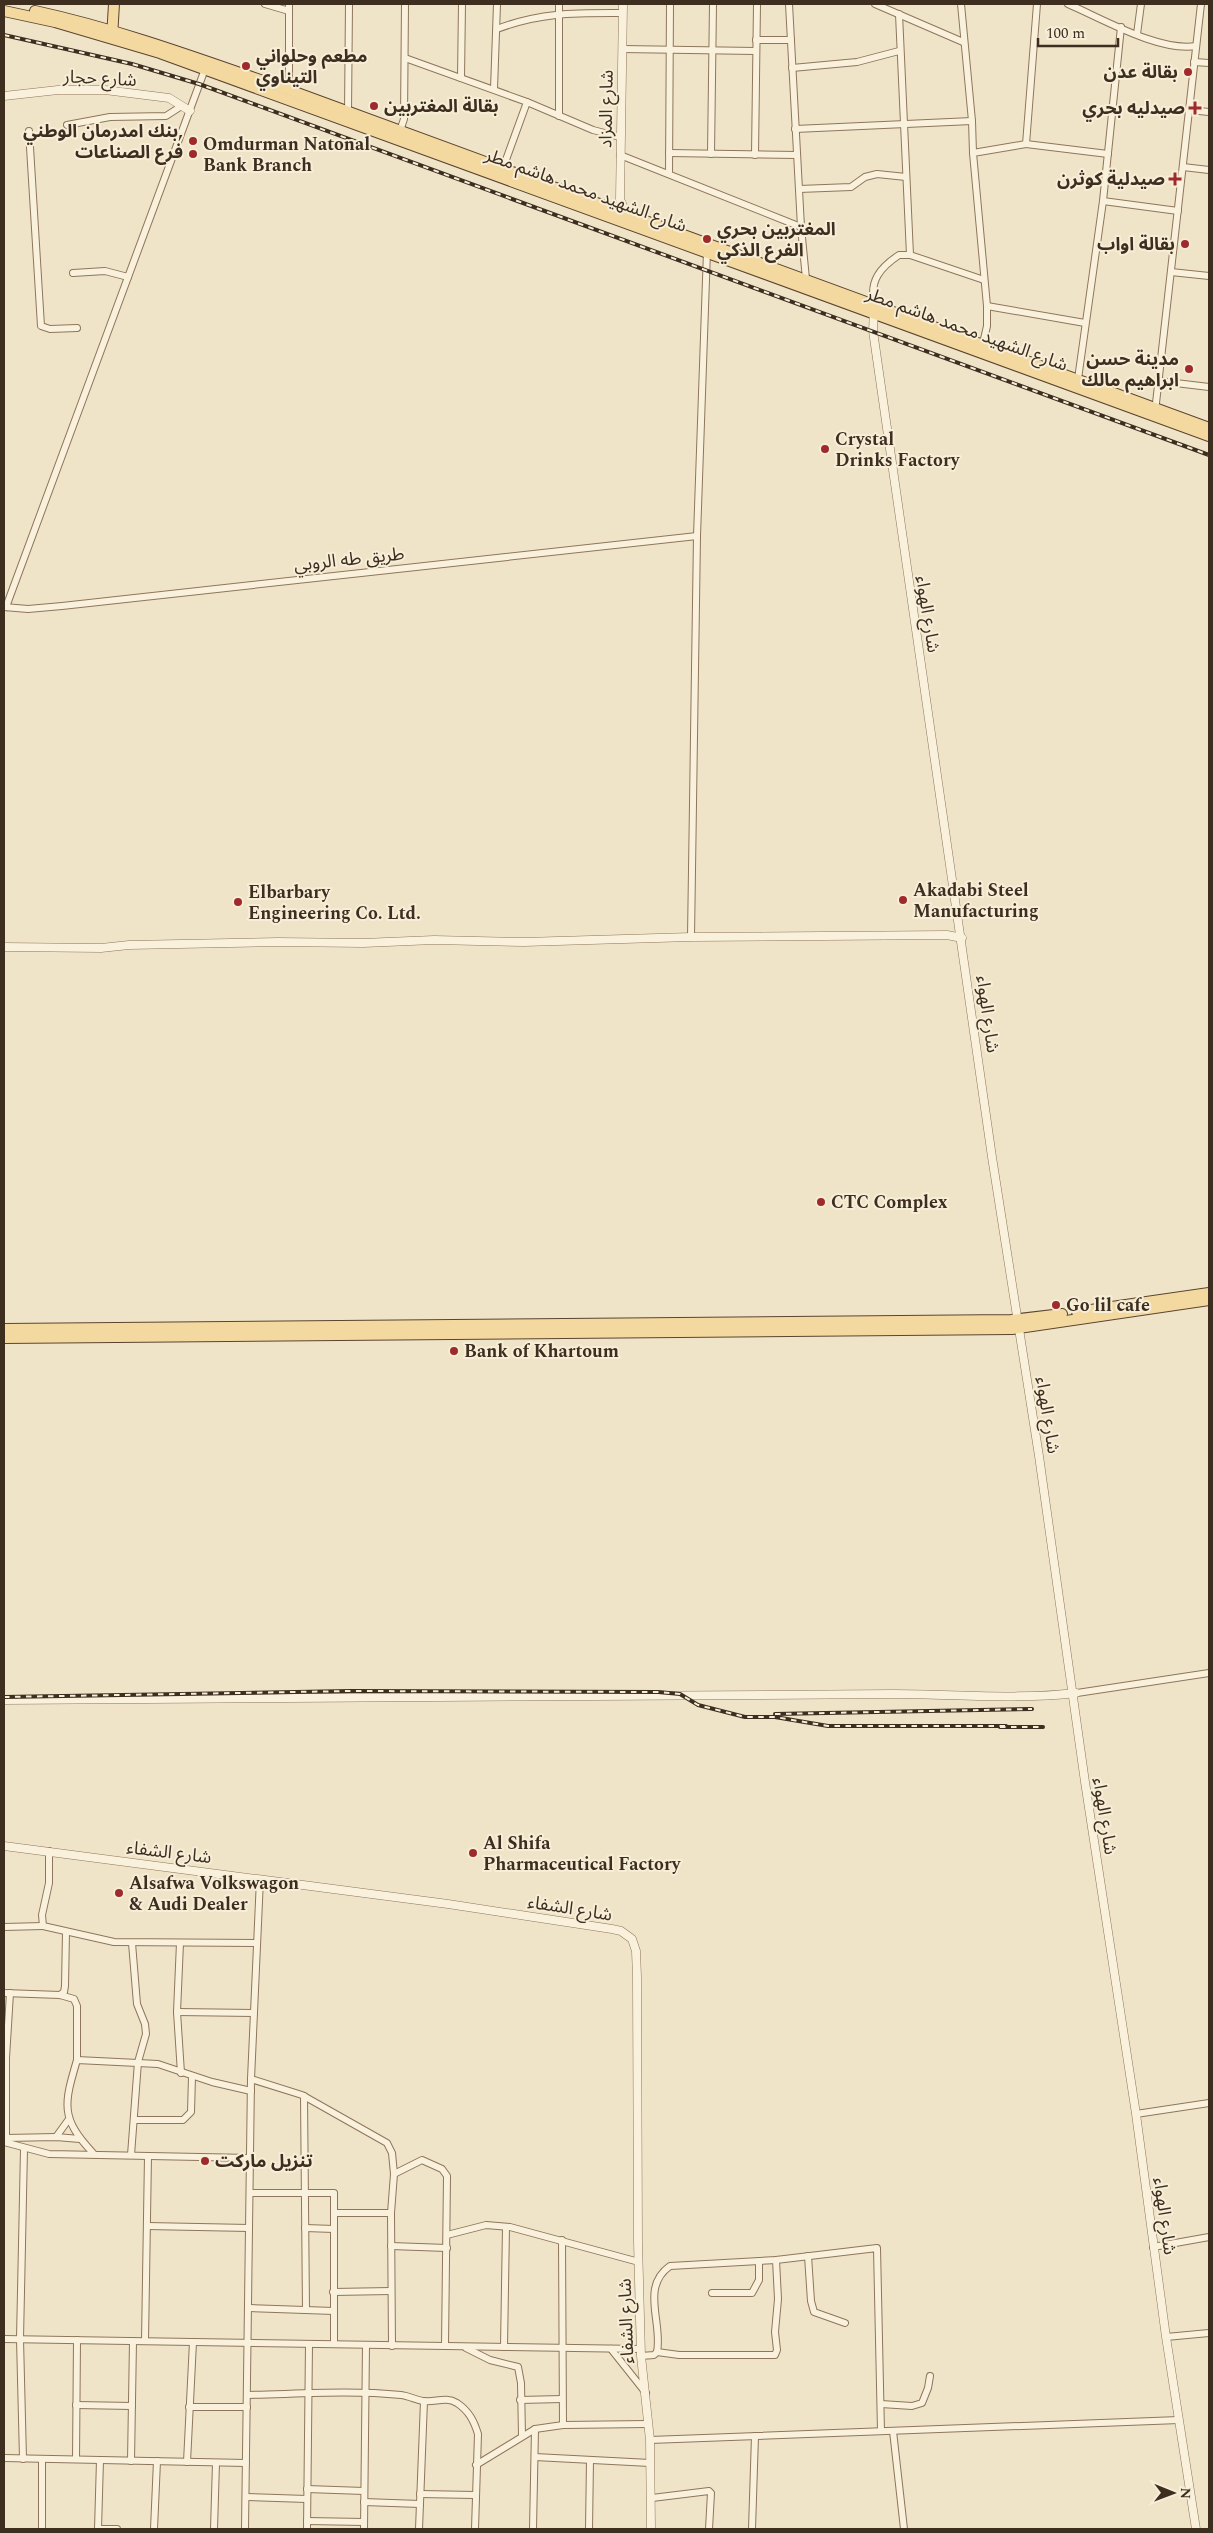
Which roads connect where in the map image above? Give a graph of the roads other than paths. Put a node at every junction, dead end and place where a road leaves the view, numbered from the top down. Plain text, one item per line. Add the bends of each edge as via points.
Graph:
1 (107, 4) edge
2 (114, 4) edge
3 (265, 4) edge
4 (288, 4) edge
5 (349, 4) edge
6 (405, 4) edge
7 (462, 4) edge
8 (497, 4) edge
9 (560, 4) edge
10 (623, 4) edge
11 (670, 4) edge
12 (714, 4) edge
13 (757, 4) edge
14 (789, 4) edge
15 (875, 4) edge
16 (961, 4) edge
17 (1037, 4) edge
18 (1068, 4) edge
19 (1088, 4) edge
20 (1141, 4) edge
21 (1201, 4) edge
22 (4, 5) edge
23 (4, 11) edge
24 (288, 12) junction
25 (1087, 12) junction
26 (559, 13) junction
27 (622, 13) junction
28 (899, 14) junction
29 (1121, 27) junction
30 (498, 29) junction
31 (109, 34) junction
32 (1137, 34) junction
33 (756, 40) junction
34 (791, 40) junction
35 (963, 42) junction
36 (1196, 46) junction
37 (622, 49) junction
38 (670, 50) junction
39 (713, 51) junction
40 (756, 51) junction
41 (899, 51) junction
42 (405, 58) junction
43 (1194, 62) junction
44 (1209, 63) edge
45 (792, 68) junction
46 (206, 69) junction
47 (461, 78) junction
48 (289, 90) junction
49 (494, 90) junction
50 (4, 96) edge
51 (527, 102) junction
52 (180, 107) junction
53 (1189, 110) junction
54 (190, 111) junction
55 (348, 112) junction
56 (1209, 112) edge
57 (559, 116) junction
58 (972, 121) junction
59 (67, 125) dead end
60 (902, 125) junction
61 (795, 129) junction
62 (29, 131) dead end
63 (400, 131) junction
64 (620, 137) junction
65 (1026, 144) junction
66 (669, 153) junction
67 (973, 153) junction
68 (711, 154) junction
69 (1108, 154) junction
70 (620, 155) junction
71 (755, 155) junction
72 (797, 155) junction
73 (1183, 167) junction
74 (503, 168) junction
75 (1209, 170) edge
76 (669, 174) junction
77 (906, 177) junction
78 (799, 190) junction
79 (572, 197) junction
80 (1103, 201) junction
81 (1178, 211) junction
82 (626, 213) junction
83 (801, 227) junction
84 (707, 251) junction
85 (910, 255) junction
86 (1171, 272) junction
87 (73, 273) dead end
88 (1209, 276) edge
89 (128, 277) junction
90 (806, 279) junction
91 (984, 280) junction
92 (987, 306) junction
93 (874, 309) junction
94 (1085, 323) junction
95 (77, 328) dead end
96 (982, 348) junction
97 (1078, 379) junction
98 (1159, 381) junction
99 (1209, 386) edge
100 (1155, 412) junction
101 (1209, 428) edge
102 (1209, 436) edge
103 (697, 536) junction
104 (5, 607) edge
105 (691, 937) junction
106 (962, 938) junction
107 (4, 947) edge
108 (1209, 1293) edge
109 (1209, 1300) edge
110 (1018, 1324) junction
111 (4, 1329) edge
112 (4, 1338) edge
113 (1209, 1673) edge
114 (1075, 1693) junction
115 (4, 1700) edge
116 (4, 1846) edge
117 (48, 1851) junction
118 (260, 1879) junction
119 (43, 1926) junction
120 (4, 1927) edge
121 (66, 1932) junction
122 (132, 1942) junction
123 (180, 1943) junction
124 (257, 1943) junction
125 (7, 1993) edge
126 (60, 1995) junction
127 (177, 2012) junction
128 (254, 2013) junction
129 (5, 2058) edge
130 (77, 2060) junction
131 (138, 2062) junction
132 (181, 2073) junction
133 (192, 2076) junction
134 (251, 2079) junction
135 (251, 2091) junction
136 (304, 2096) junction
137 (1209, 2103) edge
138 (1136, 2114) junction
139 (69, 2119) junction
140 (134, 2120) junction
141 (56, 2137) junction
142 (80, 2139) junction
143 (5, 2141) edge
144 (24, 2149) junction
145 (93, 2154) junction
146 (131, 2155) junction
147 (148, 2156) junction
148 (250, 2158) junction
149 (394, 2174) junction
150 (250, 2193) junction
151 (305, 2193) junction
152 (391, 2212) junction
153 (334, 2213) junction
154 (147, 2226) junction
155 (506, 2227) junction
156 (250, 2228) junction
157 (305, 2228) junction
158 (334, 2229) junction
159 (447, 2235) junction
160 (1209, 2237) edge
161 (562, 2240) junction
162 (391, 2246) junction
163 (1153, 2247) junction
164 (447, 2248) junction
165 (808, 2256) junction
166 (776, 2260) junction
167 (759, 2261) junction
168 (639, 2262) junction
169 (390, 2290) junction
170 (334, 2292) junction
171 (712, 2293) dead end
172 (249, 2308) junction
173 (306, 2310) junction
174 (334, 2311) junction
175 (845, 2323) dead end
176 (1209, 2333) edge
177 (1166, 2337) junction
178 (4, 2339) edge
179 (20, 2339) junction
180 (77, 2340) junction
181 (133, 2341) junction
182 (145, 2341) junction
183 (193, 2342) junction
184 (248, 2343) junction
185 (310, 2344) junction
186 (334, 2344) junction
187 (366, 2345) junction
188 (392, 2346) junction
189 (445, 2346) junction
190 (463, 2346) junction
191 (504, 2347) junction
192 (562, 2348) junction
193 (610, 2349) junction
194 (657, 2352) junction
195 (641, 2353) junction
196 (930, 2376) dead end
197 (646, 2393) junction
198 (309, 2394) junction
199 (364, 2394) junction
200 (247, 2395) junction
201 (562, 2398) junction
202 (520, 2400) junction
203 (424, 2401) junction
204 (881, 2404) junction
205 (76, 2405) junction
206 (132, 2406) junction
207 (247, 2406) junction
208 (189, 2408) junction
209 (1179, 2420) junction
210 (648, 2424) junction
211 (563, 2425) junction
212 (535, 2429) junction
213 (881, 2431) junction
214 (893, 2431) junction
215 (522, 2436) junction
216 (755, 2436) junction
217 (650, 2440) junction
218 (535, 2456) junction
219 (4, 2458) edge
220 (23, 2459) junction
221 (42, 2459) junction
222 (76, 2459) junction
223 (100, 2460) junction
224 (131, 2460) junction
225 (590, 2460) junction
226 (157, 2461) junction
227 (187, 2462) junction
228 (216, 2463) junction
229 (246, 2463) junction
230 (650, 2463) junction
231 (476, 2464) junction
232 (307, 2489) junction
233 (364, 2491) junction
234 (420, 2494) junction
235 (475, 2495) junction
236 (246, 2497) junction
237 (652, 2498) junction
238 (307, 2499) junction
239 (364, 2502) junction
240 (420, 2504) junction
241 (307, 2520) junction
242 (364, 2526) edge
243 (42, 2529) edge
244 (98, 2529) edge
245 (117, 2529) edge
246 (154, 2529) edge
247 (214, 2529) edge
248 (246, 2529) edge
249 (307, 2529) edge
250 (419, 2529) edge
251 (475, 2529) edge
252 (533, 2529) edge
253 (589, 2529) edge
254 (651, 2529) edge
255 (708, 2529) edge
256 (752, 2529) edge
257 (904, 2529) edge
258 (1196, 2529) edge

1 - 31 main road
2 - 31 main road
3 - 24 street
4 - 24 street
5 - 55 street
6 - 42 street
7 - 47 street
8 - 30 street
9 - 26 street
10 - 27 street, شارع المزاد
11 - 38 street
12 - 39 street
13 - 33 street
14 - 34 street
15 - 28 street
16 - 35 street
17 - 65 street
18 - 25 street
19 - 25 street
20 - 32 street
21 - 36 street
22 - 31 main road, شارع الشهيد محمد هاشم مطر via 77,20
23 - 31 main road, شارع الشهيد محمد هاشم مطر
24 - 48 street
25 - 29 street
26 - 27 street
26 - 30 street via 530,17
26 - 57 street
27 - 37 street, شارع المزاد
28 - 35 street
28 - 41 street
29 - 32 street
29 - 69 street
30 - 49 street
31 - 46 main road, شارع الشهيد محمد هاشم مطر
31 - 48 main road, شارع الشهيد محمد هاشم مطر via 144,40
32 - 36 street via 1175,46
33 - 34 street
33 - 40 street
34 - 45 street
35 - 58 street
36 - 43 street
37 - 38 street
37 - 64 street, شارع المزاد
38 - 39 street
38 - 66 street
39 - 40 street
39 - 68 street
40 - 71 street
41 - 45 street via 856,62
41 - 60 street
42 - 47 street
42 - 63 street via 404,119
43 - 44 street
43 - 53 street
45 - 61 street
46 - 54 street
46 - 79 main road, شارع الشهيد محمد هاشم مطر
47 - 49 street
48 - 55 main road, شارع الشهيد محمد هاشم مطر
49 - 51 street
50 - 52 street, شارع حجار via 58,90 105,90 169,98
51 - 57 street
51 - 74 street
52 - 54 street, شارع حجار
52 - 59 street via 166,116 110,117
53 - 56 street
53 - 73 street
54 - 89 street
55 - 63 main road, شارع الشهيد محمد هاشم مطر
57 - 64 street
58 - 60 street
58 - 67 street
60 - 61 street
60 - 77 street
61 - 72 street
62 - 95 street via 41,326
63 - 74 main road, شارع الشهيد محمد هاشم مطر
64 - 70 street, شارع المزاد
65 - 67 street
65 - 69 street
66 - 68 street
66 - 76 street
67 - 91 street
68 - 71 street
69 - 80 street
70 - 76 street
70 - 82 street, شارع المزاد via 620,201
71 - 72 street
72 - 78 street
73 - 75 street
73 - 81 street
74 - 79 main road, شارع الشهيد محمد هاشم مطر
76 - 83 street
77 - 78 street via 877,174 865,177 851,187
77 - 85 street
78 - 83 street
79 - 82 main road, شارع الشهيد محمد هاشم مطر
79 - 84 main road, شارع الشهيد محمد هاشم مطر
80 - 81 street
80 - 94 street
81 - 86 street
82 - 90 main road, شارع الشهيد محمد هاشم مطر
83 - 90 street
84 - 93 main road, شارع الشهيد محمد هاشم مطر
84 - 103 street
85 - 91 street
85 - 93 street via 899,255 879,270 874,286
86 - 88 street
86 - 98 street
87 - 89 street via 105,271
89 - 104 street
90 - 93 main road, شارع الشهيد محمد هاشم مطر
91 - 92 street
92 - 94 street
92 - 96 street
93 - 96 main road, شارع الشهيد محمد هاشم مطر
93 - 106 street, شارع الهواء via 872,331
94 - 97 street
96 - 97 main road, شارع الشهيد محمد هاشم مطر
96 - 100 main road, شارع الشهيد محمد هاشم مطر
97 - 100 main road, شارع الشهيد محمد هاشم مطر
98 - 99 street
98 - 100 street
100 - 101 main road, شارع الشهيد محمد هاشم مطر
100 - 102 main road, شارع الشهيد محمد هاشم مطر
103 - 104 street, طريق طه الروبي via 62,606
103 - 105 street
105 - 106 street via 947,935
105 - 107 street via 524,942
106 - 110 street, شارع الهواء
108 - 110 main road
109 - 110 main road
110 - 111 main road
110 - 112 main road
110 - 114 street, شارع الهواء
113 - 114 street
114 - 115 street via 1033,1698 903,1694
114 - 138 street, شارع الهواء
116 - 117 street, شارع الشفاء
117 - 118 street, شارع الشفاء
117 - 119 street via 49,1883 42,1915
118 - 124 street
118 - 168 street, شارع الشفاء via 603,1928 621,1931 632,1939 637,1977
119 - 120 street
119 - 121 street
121 - 122 street via 114,1942
121 - 126 street via 65,1986
122 - 123 street
122 - 131 street via 137,2004 146,2034
123 - 124 street
123 - 127 street
124 - 128 street
125 - 126 street
125 - 129 street
126 - 130 street via 74,1999 77,2006
127 - 128 street
127 - 132 street
128 - 134 street
129 - 143 street
130 - 131 street
130 - 139 street via 66,2101
131 - 132 street via 158,2064
131 - 140 street
132 - 133 street
133 - 135 street
133 - 140 street via 191,2112 188,2117 182,2120
134 - 135 street
134 - 136 street
135 - 148 street
136 - 149 street via 386,2143 392,2154
136 - 151 street
137 - 138 street
138 - 163 street, شارع الهواء
139 - 141 street
139 - 142 street
140 - 146 street
141 - 142 street
141 - 143 street
142 - 145 street
143 - 144 street
144 - 145 street via 49,2154
144 - 179 street
145 - 146 street
146 - 147 street
147 - 148 street
147 - 154 street
148 - 150 street
149 - 152 street
149 - 159 street via 420,2160 446,2172
150 - 151 street
150 - 156 street
151 - 153 street via 334,2193
151 - 157 street
152 - 153 street
152 - 162 street
153 - 158 street
154 - 156 street
154 - 182 street
155 - 159 street via 486,2225
155 - 161 street
155 - 191 street
156 - 172 street
157 - 158 street
157 - 173 street
158 - 170 street
159 - 164 street
160 - 163 street
161 - 168 street
161 - 192 street
162 - 164 street
162 - 169 street
163 - 177 street, شارع الهواء
164 - 189 street
165 - 166 street
165 - 175 street via 814,2312
165 - 204 street via 877,2248
166 - 167 street
166 - 194 street via 775,2355
167 - 171 street via 759,2280 752,2293
167 - 194 street via 678,2265 664,2270 654,2293
168 - 195 street, شارع الشفاء
169 - 170 street
169 - 188 street
170 - 174 street
172 - 173 street
172 - 184 street
173 - 174 street
174 - 186 street
176 - 177 street
177 - 209 street, شارع الهواء
178 - 179 street
179 - 180 street
179 - 220 street
180 - 181 street
180 - 205 street
181 - 182 street
181 - 206 street
182 - 183 street
183 - 184 street
183 - 208 street
184 - 185 street
184 - 200 street
185 - 186 street
185 - 198 street
186 - 187 street
187 - 188 street
187 - 199 street
188 - 189 street
189 - 190 street
190 - 191 street
190 - 202 street via 490,2360 518,2367
191 - 192 street
192 - 193 street
192 - 201 street
193 - 195 street
193 - 197 street
194 - 195 street via 654,2355
195 - 197 street, شارع الشفاء
196 - 204 street via 922,2403 912,2406
197 - 210 street, شارع الشفاء
198 - 199 street
198 - 200 street
198 - 232 street
199 - 203 street via 402,2395
199 - 233 street
200 - 207 street
201 - 202 street
201 - 211 street
202 - 215 street
203 - 231 street via 446,2399 469,2413 478,2434
203 - 234 street
204 - 213 street
205 - 206 street
205 - 222 street
206 - 224 street
207 - 208 street
207 - 229 street
208 - 227 street
209 - 214 street
209 - 258 street, شارع الهواء
210 - 211 street
210 - 217 street, شارع الشفاء
211 - 212 street
212 - 215 street
212 - 218 street
213 - 214 street
213 - 216 street
214 - 257 street
215 - 231 street
216 - 217 street
216 - 256 street
217 - 230 street, شارع الشفاء
218 - 225 street
218 - 252 street
219 - 220 street
220 - 221 street
221 - 222 street
221 - 243 street
222 - 223 street
223 - 224 street
223 - 244 street
224 - 226 street
225 - 230 street
225 - 253 street
226 - 227 street
226 - 246 street
227 - 228 street
228 - 229 street
228 - 247 street
229 - 236 street
230 - 237 street, شارع الشفاء
231 - 235 street
232 - 233 street
232 - 238 street
233 - 239 street
234 - 235 street
234 - 240 street
235 - 251 street
236 - 238 street
236 - 248 street
237 - 254 street, شارع الشفاء
237 - 255 street via 709,2491
238 - 241 street
239 - 240 street
239 - 242 street
240 - 250 street
241 - 242 street
241 - 249 street
244 - 245 street

